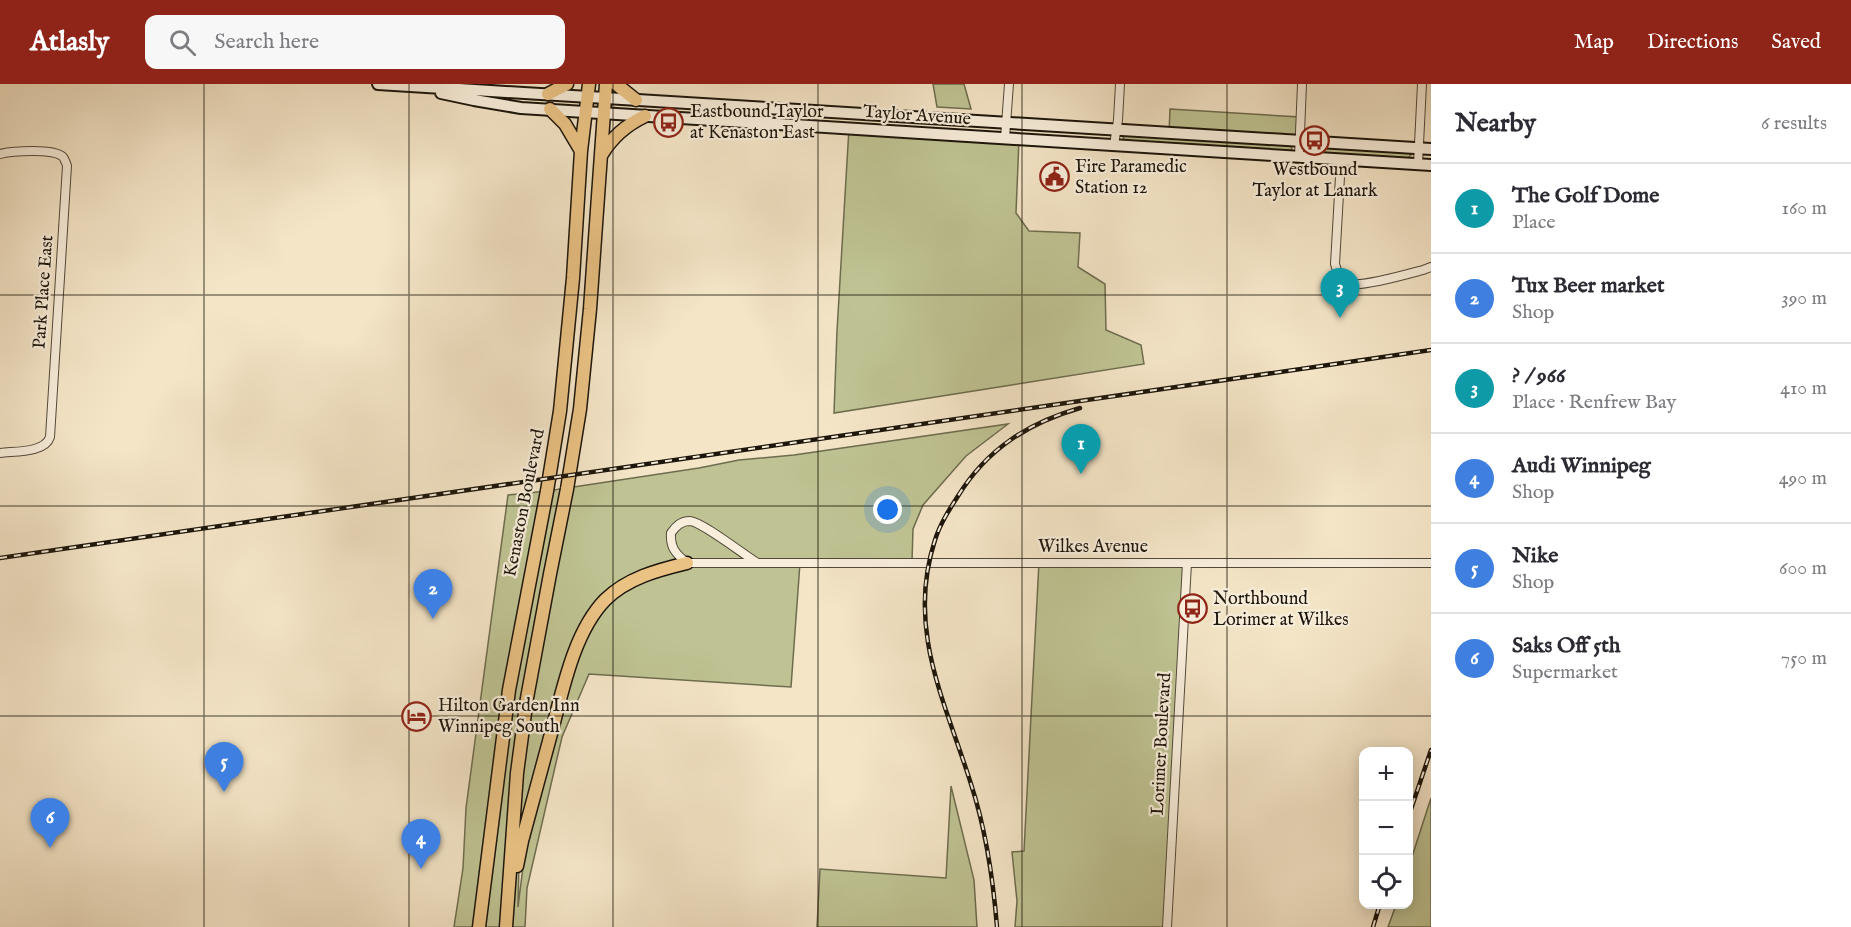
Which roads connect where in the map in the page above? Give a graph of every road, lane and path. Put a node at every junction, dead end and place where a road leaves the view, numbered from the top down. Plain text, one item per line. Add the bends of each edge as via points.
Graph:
1 (378, 84) edge
2 (567, 84) edge
3 (588, 84) edge
4 (606, 84) edge
5 (616, 84) edge
6 (1009, 84) edge
7 (1120, 84) edge
8 (1302, 84) edge
9 (1422, 84) edge
10 (402, 85) edge
11 (548, 94) junction
12 (587, 97) junction
13 (605, 99) junction
14 (636, 100) junction
15 (550, 109) junction
16 (585, 112) junction
17 (604, 113) junction
18 (645, 116) junction
19 (1006, 122) junction
20 (1117, 129) junction
21 (1005, 138) junction
22 (1299, 141) junction
23 (1114, 145) junction
24 (1418, 148) junction
25 (1431, 149) edge
26 (581, 151) junction
27 (0, 154) edge
28 (601, 155) junction
29 (1299, 157) junction
30 (1341, 159) junction
31 (1418, 164) junction
32 (1431, 165) edge
33 (1431, 267) edge
34 (0, 453) edge
35 (756, 562) junction
36 (687, 563) junction
37 (1187, 563) junction
38 (1431, 563) edge
39 (482, 901) junction
40 (507, 922) edge
41 (470, 927) edge
42 (479, 927) edge
43 (1167, 927) edge

1 - 10 main road, Taylor Avenue
2 - 11 main road
3 - 12 main road, Kenaston Boulevard
4 - 13 main road, Kenaston Boulevard
5 - 14 main road
6 - 19 street
7 - 20 street
8 - 22 street
9 - 24 street
10 - 11 main road, Taylor Avenue
10 - 15 main road, Taylor Avenue via 504,106
11 - 12 main road, Taylor Avenue
12 - 13 main road, Taylor Avenue
12 - 16 main road, Kenaston Boulevard
13 - 14 main road, Taylor Avenue
13 - 17 main road, Kenaston Boulevard
14 - 19 main road, Taylor Avenue
15 - 16 main road, Taylor Avenue
15 - 26 main road via 565,124
16 - 17 main road, Taylor Avenue
16 - 26 main road, Kenaston Boulevard
17 - 18 main road, Taylor Avenue
17 - 28 main road, Kenaston Boulevard
18 - 21 main road, Taylor Avenue
18 - 28 main road via 620,131
19 - 20 main road, Taylor Avenue
19 - 21 street
20 - 22 main road, Taylor Avenue
20 - 23 street
21 - 23 main road, Taylor Avenue
22 - 24 main road, Taylor Avenue
22 - 29 street
23 - 29 main road, Taylor Avenue
24 - 25 main road, Taylor Avenue
24 - 31 street
26 - 39 main road, Kenaston Boulevard via 560,411 509,690
27 - 34 street, Park Place East via 54,153 67,166 50,437 42,447
28 - 40 main road, Kenaston Boulevard via 580,409 527,698 516,784
29 - 30 main road, Taylor Avenue
30 - 31 main road, Taylor Avenue
30 - 33 street via 1337,272 1351,284 1363,284
31 - 32 main road, Taylor Avenue
35 - 36 street, Wilkes Avenue
35 - 36 street via 696,522 688,521 678,524 670,540 674,551
35 - 37 street, Wilkes Avenue
36 - 40 main road via 653,571 621,587 591,618 566,677 522,841
37 - 38 street, Wilkes Avenue
37 - 43 street, Lorimer Boulevard
39 - 41 main road
39 - 42 main road, Kenaston Boulevard

